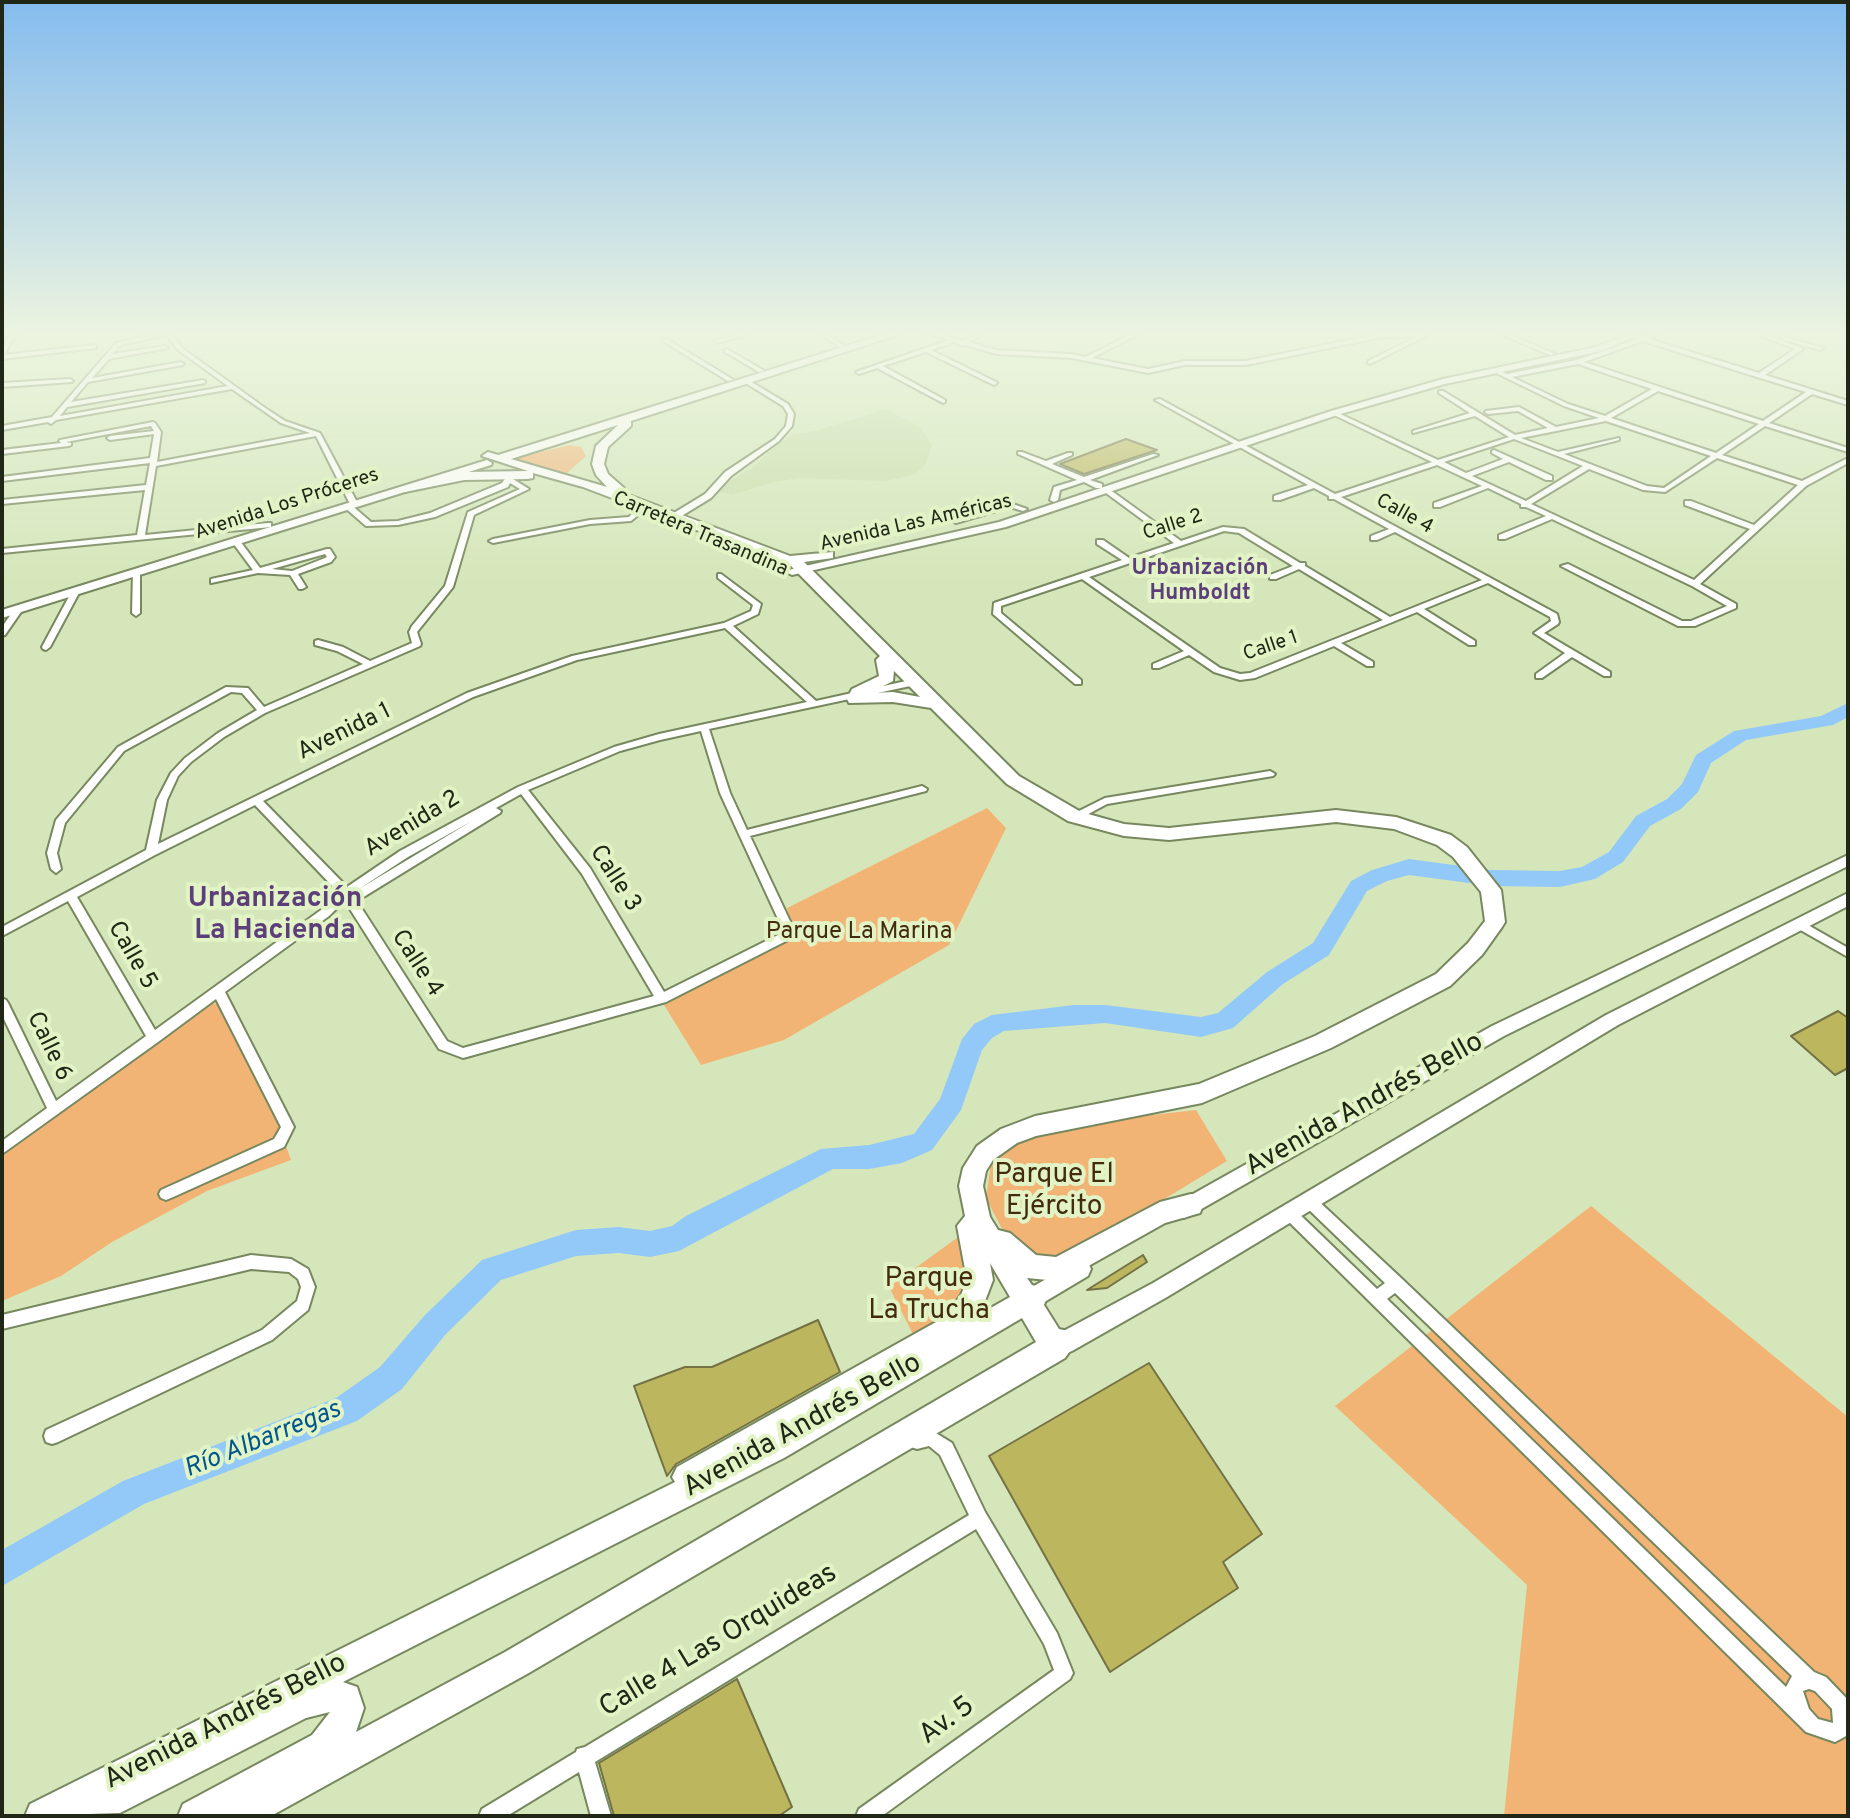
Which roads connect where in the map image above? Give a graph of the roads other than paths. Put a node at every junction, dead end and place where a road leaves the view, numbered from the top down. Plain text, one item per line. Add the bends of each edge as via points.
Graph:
1 (57, 416) edge
2 (83, 416) edge
3 (274, 416) edge
4 (620, 416) edge
5 (639, 416) edge
6 (644, 416) edge
7 (791, 416) edge
8 (1185, 416) edge
9 (1314, 416) edge
10 (1325, 416) edge
11 (1340, 416) edge
12 (1467, 416) edge
13 (1476, 416) edge
14 (1531, 416) edge
15 (1595, 416) edge
16 (1610, 416) edge
17 (1744, 416) edge
18 (1773, 416) edge
19 (1604, 419) junction
20 (51, 422) junction
21 (1764, 422) junction
22 (2, 428) edge
23 (1555, 429) junction
24 (158, 432) junction
25 (1415, 432) dead end
26 (318, 434) junction
27 (1514, 437) junction
28 (1617, 439) dead end
29 (62, 441) dead end
30 (1234, 444) junction
31 (536, 448) junction
32 (1848, 450) edge
33 (2, 452) edge
34 (1494, 452) dead end
35 (1020, 453) dead end
36 (1070, 454) dead end
37 (1557, 454) junction
38 (1155, 455) dead end
39 (1718, 456) junction
40 (488, 459) junction
41 (1509, 459) junction
42 (1848, 460) edge
43 (1434, 462) junction
44 (153, 463) junction
45 (1047, 463) junction
46 (1131, 464) junction
47 (1588, 466) junction
48 (1146, 470) junction
49 (558, 475) junction
50 (540, 476) junction
51 (1464, 476) junction
52 (511, 477) junction
53 (1549, 478) dead end
54 (2, 479) edge
55 (1087, 479) junction
56 (1803, 484) junction
57 (1099, 486) junction
58 (1312, 486) junction
59 (150, 487) junction
60 (1485, 487) junction
61 (405, 488) junction
62 (1109, 491) junction
63 (1332, 497) junction
64 (1277, 498) dead end
65 (1054, 500) junction
66 (2, 502) edge
67 (350, 503) junction
68 (1688, 503) dead end
69 (634, 504) junction
70 (1437, 505) dead end
71 (1524, 505) junction
72 (1023, 509) junction
73 (1550, 517) junction
74 (670, 519) junction
75 (956, 521) dead end
76 (268, 525) junction
77 (1756, 528) junction
78 (1394, 530) junction
79 (141, 536) junction
80 (1502, 537) dead end
81 (1374, 538) dead end
82 (493, 541) dead end
83 (1100, 542) dead end
84 (1178, 542) junction
85 (237, 543) junction
86 (2, 551) edge
87 (830, 558) junction
88 (1127, 560) junction
89 (1302, 565) junction
90 (793, 566) junction
91 (1565, 566) dead end
92 (258, 571) junction
93 (136, 573) junction
94 (293, 573) junction
95 (721, 576) dead end
96 (1083, 576) junction
97 (1273, 577) dead end
98 (214, 581) dead end
99 (817, 581) junction
100 (1487, 581) junction
101 (1695, 584) junction
102 (302, 587) dead end
103 (76, 591) junction
104 (2, 607) edge
105 (19, 609) junction
106 (1419, 610) junction
107 (136, 613) dead end
108 (2, 614) edge
109 (1391, 621) junction
110 (727, 625) junction
111 (2, 633) edge
112 (318, 643) dead end
113 (1335, 643) junction
114 (1472, 643) dead end
115 (46, 647) dead end
116 (1190, 651) junction
117 (1571, 653) junction
118 (884, 660) junction
119 (369, 664) junction
120 (1370, 664) dead end
121 (1156, 666) dead end
122 (1607, 674) dead end
123 (1539, 676) dead end
124 (1078, 682) dead end
125 (914, 685) junction
126 (852, 697) junction
127 (813, 703) junction
128 (928, 704) junction
129 (262, 711) junction
130 (704, 730) junction
131 (995, 763) junction
132 (1270, 774) dead end
133 (922, 789) dead end
134 (524, 792) junction
135 (256, 800) junction
136 (1075, 817) junction
137 (745, 834) junction
138 (151, 852) junction
139 (1848, 860) edge
140 (56, 869) dead end
141 (70, 895) junction
142 (348, 897) junction
143 (1848, 899) edge
144 (1801, 925) junction
145 (2, 932) edge
146 (1848, 953) edge
147 (218, 991) junction
148 (662, 999) junction
149 (2, 1003) edge
150 (154, 1039) junction
151 (54, 1110) junction
152 (2, 1148) edge
153 (975, 1168) junction
154 (166, 1194) dead end
155 (1308, 1200) junction
156 (1191, 1205) junction
157 (1288, 1212) junction
158 (1001, 1241) junction
159 (1396, 1283) junction
160 (1376, 1299) junction
161 (1030, 1300) junction
162 (2, 1322) edge
163 (1059, 1346) junction
164 (52, 1436) dead end
165 (801, 1495) junction
166 (979, 1518) junction
167 (485, 1592) junction
168 (1809, 1680) junction
169 (1801, 1714) junction
170 (584, 1756) junction
171 (48, 1813) edge
172 (195, 1816) edge
173 (236, 1816) edge
174 (489, 1816) edge
175 (601, 1816) edge
176 (866, 1816) edge

1 - 20 street
2 - 20 street
3 - 26 street
4 - 40 highway, Avenida Los Próceres
5 - 31 highway, Avenida Los Próceres
6 - 69 highway via 610,436 600,454 602,475
7 - 74 street via 777,440 728,474 708,496
8 - 30 street, Calle 4
9 - 30 street, Avenida Las Américas
10 - 30 street, Avenida Las Américas
11 - 43 street
12 - 25 street
13 - 27 street
14 - 23 street
15 - 19 street
16 - 19 street
17 - 21 street
18 - 21 street
19 - 23 street
19 - 39 street
20 - 22 street
21 - 32 street
21 - 39 street
23 - 27 street
24 - 29 street via 149,424
24 - 33 street
24 - 44 street
26 - 44 street
26 - 67 street
27 - 37 street
27 - 43 street
28 - 37 street
30 - 48 street, Avenida Las Américas
30 - 58 street, Calle 4
30 - 62 street, Avenida Las Américas
31 - 40 highway, Avenida Los Próceres
31 - 49 highway via 577,442 588,447 587,461 573,473
34 - 41 street
35 - 45 street
36 - 45 street
37 - 47 street
38 - 46 street
39 - 47 street via 1665,490
39 - 56 street
40 - 49 highway, Carretera Trasandina
40 - 50 highway, Carretera Trasandina
40 - 61 street, Avenida Los Próceres
40 - 67 street, Avenida Los Próceres
41 - 51 street
41 - 53 street
42 - 56 street
43 - 51 street
43 - 63 street
44 - 54 street
44 - 59 street
45 - 55 street
46 - 48 street
46 - 55 street
47 - 71 street
48 - 57 street, Avenida Las Américas
49 - 69 highway, Carretera Trasandina
50 - 52 highway
50 - 69 highway, Carretera Trasandina
51 - 60 street
52 - 61 highway via 444,479
52 - 67 street via 432,515 381,526 362,521
52 - 119 street via 525,489 471,514 449,587 413,632 417,644
55 - 57 street
55 - 65 street via 1057,489
56 - 77 street
57 - 65 street, Avenida Las Américas
58 - 63 street, Calle 4
58 - 64 street
59 - 66 street
59 - 79 street
60 - 70 street
60 - 71 street
61 - 67 street, Avenida Los Próceres
62 - 84 street
62 - 87 street, Avenida Las Américas via 975,532
63 - 78 street, Calle 4
65 - 72 street, Avenida Las Américas
67 - 76 street, Avenida Los Próceres
67 - 85 street, Avenida Los Próceres
68 - 77 street
69 - 74 highway, Carretera Trasandina
69 - 82 street via 631,519
71 - 73 street
72 - 75 street via 1010,505
72 - 87 street, Avenida Las Américas via 959,530
73 - 80 street
73 - 101 street
74 - 90 highway, Carretera Trasandina
76 - 79 street
76 - 104 street, Avenida Los Próceres
77 - 101 street
78 - 81 street
78 - 100 street, Calle 4
79 - 86 street
83 - 88 street
84 - 88 street, Calle 2
84 - 89 street, Calle 2 via 1234,529
85 - 92 street
85 - 93 street, Avenida Los Próceres
87 - 90 highway
87 - 99 highway via 817,572
88 - 96 street, Calle 2
89 - 97 street
89 - 109 street, Calle 2
90 - 99 highway, Carretera Trasandina
90 - 118 highway, Carretera Trasandina
91 - 101 street via 1681,624 1732,608
92 - 94 street
92 - 94 street via 317,551 331,557
92 - 98 street
93 - 103 street, Avenida Los Próceres
93 - 107 street
94 - 102 street
95 - 110 street via 757,604 755,612
96 - 116 street, Calle 1
96 - 124 street, Calle 2 via 997,605 997,614
99 - 125 highway, Carretera Trasandina
100 - 106 street, Calle 1
100 - 117 street, Calle 4 via 1554,616 1555,622 1538,633
103 - 105 street, Avenida Los Próceres
103 - 115 street
105 - 108 street, Avenida Los Próceres
105 - 111 street
106 - 109 street, Calle 1
106 - 114 street
109 - 113 street, Calle 1
110 - 127 street
110 - 135 street, Avenida 1 via 613,648 507,681
112 - 119 street
113 - 116 street, Calle 1 via 1240,677 1217,670
113 - 120 street
116 - 121 street
117 - 122 street
117 - 123 street
118 - 125 highway, Carretera Trasandina
118 - 126 highway via 888,673 883,682
119 - 129 street
125 - 126 street
125 - 128 highway, Carretera Trasandina
125 - 131 highway, Carretera Trasandina
126 - 127 street
126 - 128 highway
126 - 130 street
127 - 130 street
128 - 131 highway, Carretera Trasandina
129 - 138 street via 221,735 174,775 162,800
129 - 140 street via 245,690 229,689 121,749 60,822 52,853
130 - 134 street via 616,756
130 - 137 street
131 - 136 highway, Carretera Trasandina via 1013,780
132 - 136 street via 1105,801
133 - 137 street
134 - 142 street
134 - 148 street, Calle 3 via 586,871
135 - 138 street, Avenida 1
135 - 142 street, Calle 4
136 - 153 highway, Carretera Trasandina via 1124,830 1169,834 1317,817 1412,827 1444,840 1472,865 1491,890 1495,922 1443,980 1323,1042 1202,1093 1024,1130 990,1148
137 - 148 street via 791,931
138 - 141 street, Avenida 1
139 - 156 street, Avenida Andrés Bello via 1498,1031
141 - 145 street, Avenida 1
141 - 150 street, Calle 5
142 - 147 street
142 - 148 street, Calle 4 via 443,1045 463,1053
143 - 144 street, Avenida Andrés Bello
144 - 146 street
144 - 155 street, Avenida Andrés Bello via 1612,1020
147 - 150 street
147 - 154 street via 288,1127 279,1143
149 - 151 street, Calle 6
150 - 151 street
151 - 152 street
153 - 158 highway via 982,1205
153 - 161 highway via 971,1186 978,1220
153 - 167 highway via 966,1199 980,1280 972,1303 954,1326
155 - 157 street, Avenida Andrés Bello
155 - 159 street
156 - 158 highway via 1160,1213 1058,1269 1031,1267
156 - 161 street, Avenida Andrés Bello
157 - 160 street
157 - 163 street, Avenida Andrés Bello
158 - 161 highway
159 - 160 street
159 - 168 street
160 - 169 street
161 - 163 highway
161 - 167 highway, Avenida Andrés Bello via 774,1448
162 - 164 street via 251,1262 291,1266 303,1274 308,1287 303,1305 267,1335
163 - 165 highway, Avenida Andrés Bello
165 - 166 street via 931,1438 946,1449
165 - 173 highway, Avenida Andrés Bello via 516,1663
166 - 170 street, Calle 4 Las Orquideas
166 - 176 street, Av. 5 via 1051,1639 1064,1673
167 - 171 highway, Avenida Andrés Bello
168 - 169 street via 1794,1690
168 - 169 street via 1820,1683 1841,1705 1843,1728 1824,1732
170 - 174 street, Calle 4 Las Orquideas
170 - 175 street
171 - 172 highway via 120,1796 299,1704 326,1695 345,1699 344,1721 324,1747

